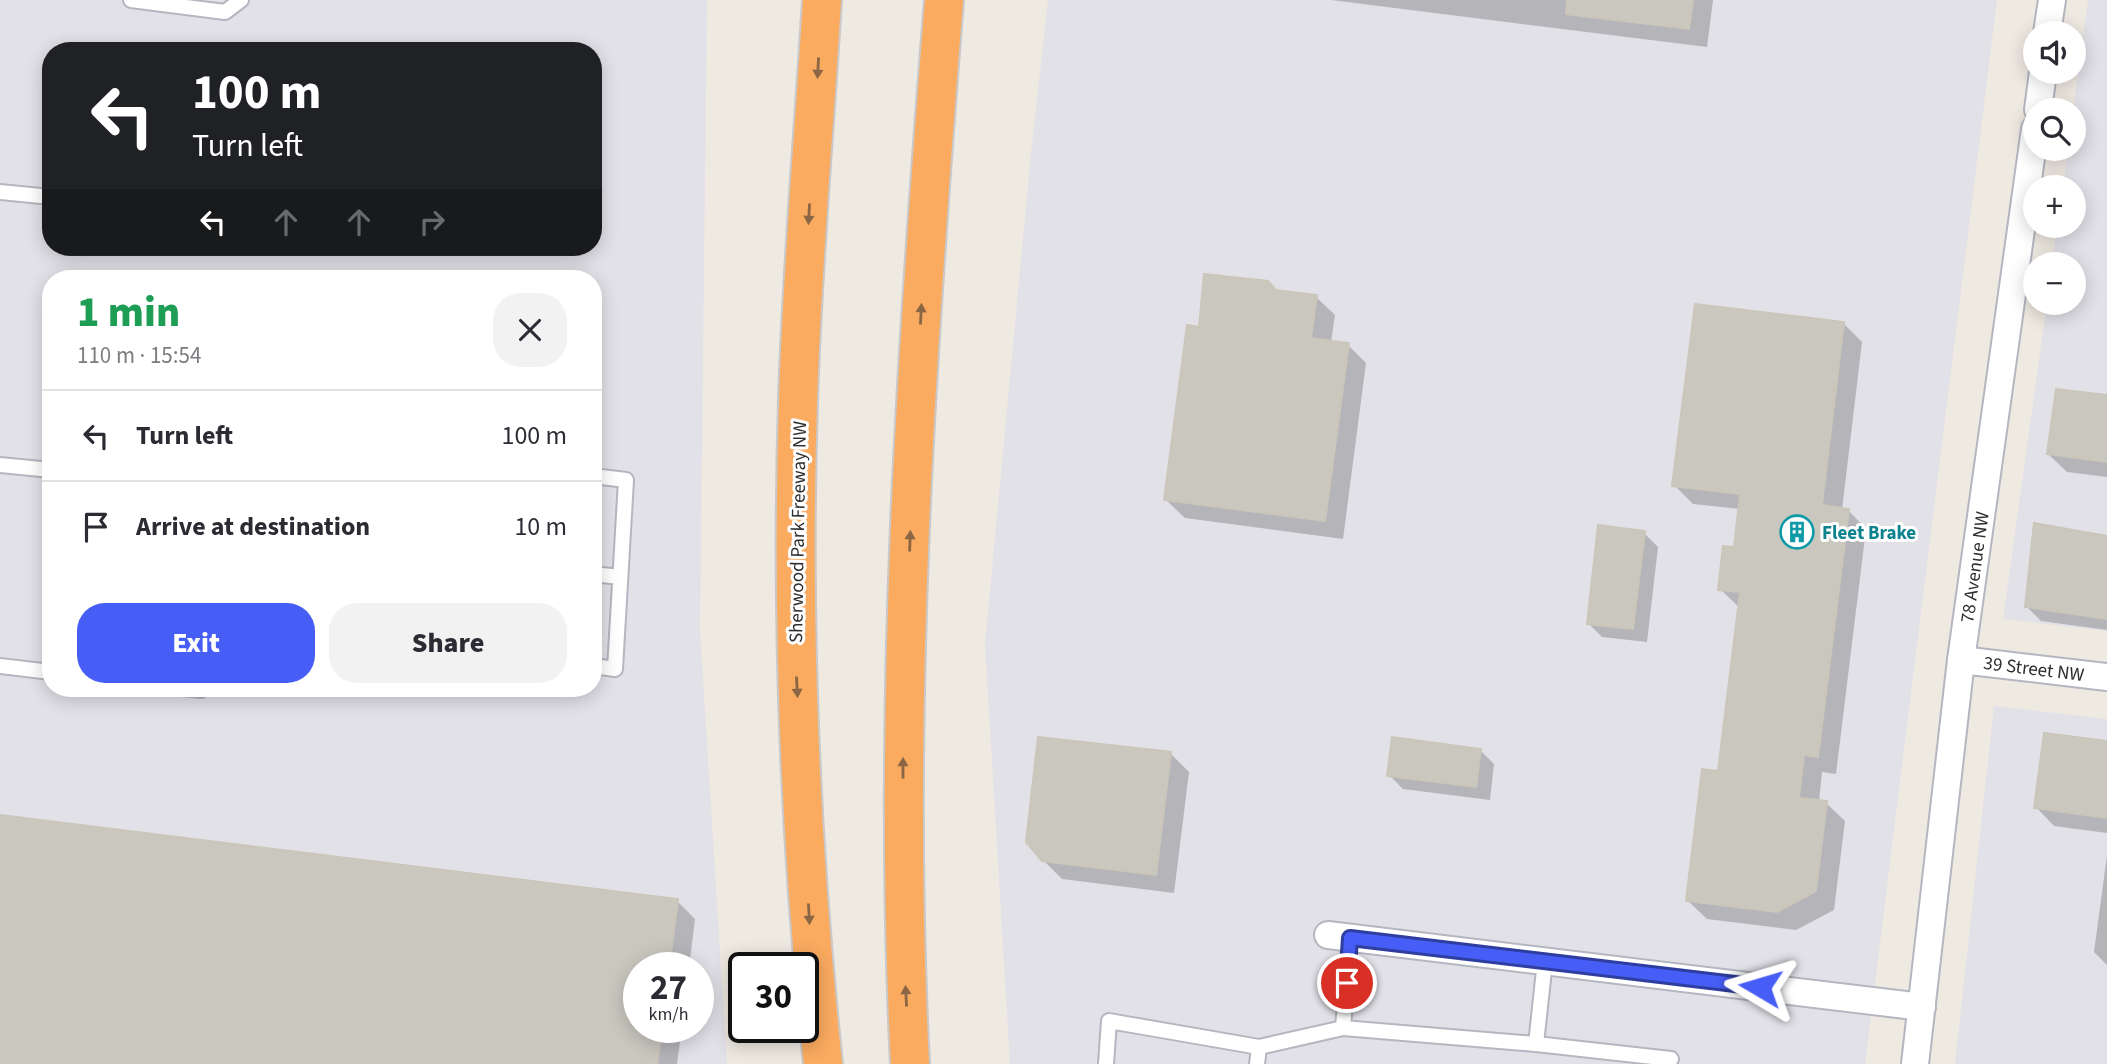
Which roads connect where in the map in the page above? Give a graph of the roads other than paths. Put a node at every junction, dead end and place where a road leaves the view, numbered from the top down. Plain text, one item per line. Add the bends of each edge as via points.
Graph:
1 (131, 0) edge
2 (241, 0) edge
3 (822, 0) edge
4 (944, 0) edge
5 (968, 0) edge
6 (2052, 0) edge
7 (2049, 21) edge
8 (2031, 161) edge
9 (0, 191) edge
10 (42, 196) edge
11 (926, 228) junction
12 (0, 465) edge
13 (42, 469) edge
14 (602, 477) edge
15 (602, 575) edge
16 (620, 577) junction
17 (1961, 660) junction
18 (0, 666) edge
19 (602, 667) edge
20 (42, 671) edge
21 (2107, 677) edge
22 (1339, 936) joint
23 (1545, 961) junction
24 (1922, 1007) junction
25 (1343, 1028) junction
26 (1536, 1044) junction
27 (1258, 1047) junction
28 (1671, 1059) dead end
29 (823, 1064) edge
30 (910, 1064) edge
31 (1106, 1064) edge
32 (1257, 1064) edge
33 (1915, 1064) edge

1 - 2 lane via 225,12
3 -> 29 highway, Sherwood Park Freeway NW via 798,400 796,661 811,955
4 - 11 highway
5 - 11 highway
6 - 7 street
8 - 17 street, 78 Avenue NW
9 - 10 lane
30 -> 11 highway via 902,719
12 - 13 lane
14 - 16 lane via 626,480
15 - 16 lane
16 - 19 lane via 615,669
17 - 21 street, 39 Street NW
17 - 24 street, 78 Avenue NW
18 - 20 lane
22 - 23 street
22 - 25 lane
23 - 24 street
23 - 26 lane
24 - 33 street, 78 Avenue NW
25 - 26 lane
25 - 27 lane
26 - 28 lane
27 - 31 lane via 1109,1021
27 - 32 lane

